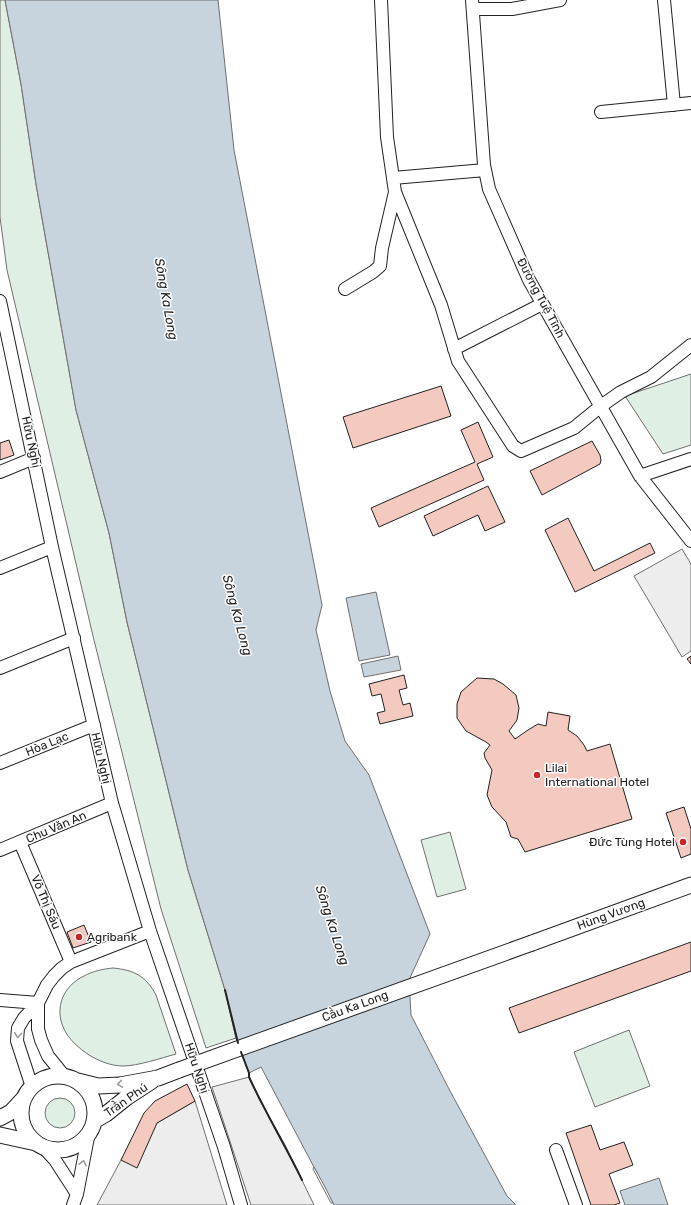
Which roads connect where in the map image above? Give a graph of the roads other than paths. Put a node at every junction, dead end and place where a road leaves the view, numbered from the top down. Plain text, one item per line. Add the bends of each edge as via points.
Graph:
1 (381, 0) edge
2 (560, 0) edge
3 (664, 0) edge
4 (472, 4) edge
5 (691, 103) edge
6 (674, 105) junction
7 (601, 112) dead end
8 (485, 170) junction
9 (393, 178) junction
10 (395, 192) junction
11 (345, 289) dead end
12 (0, 301) edge
13 (542, 304) junction
14 (691, 345) edge
15 (454, 349) junction
16 (601, 406) junction
17 (34, 458) junction
18 (691, 459) edge
19 (0, 472) edge
20 (640, 476) junction
21 (691, 541) edge
22 (52, 547) junction
23 (0, 568) edge
24 (74, 638) junction
25 (0, 668) edge
26 (94, 725) junction
27 (0, 764) edge
28 (112, 803) junction
29 (20, 842) junction
30 (0, 850) edge
31 (691, 885) edge
32 (150, 932) junction
33 (532, 942) joint
34 (71, 962) junction
35 (0, 1000) edge
36 (38, 1003) junction
37 (179, 1070) joint
38 (158, 1078) junction
39 (70, 1079) junction
40 (28, 1092) junction
41 (0, 1118) edge
42 (92, 1126) junction
43 (0, 1135) edge
44 (39, 1144) junction
45 (556, 1150) dead end
46 (75, 1199) edge
47 (241, 1205) edge
48 (576, 1205) edge

1 - 9 street via 387,137
2 - 4 street via 512,9
3 - 6 street
4 - 8 street, Đường Tuệ Tĩnh
5 - 6 street
6 - 7 street
8 - 9 street
8 - 13 street, Đường Tuệ Tĩnh via 489,189
9 - 10 street
10 - 11 street via 380,266
10 - 15 street via 440,305
12 - 17 street, Hữu Nghị
13 - 15 street
13 - 16 street, Đường Tuệ Tĩnh
14 - 16 street via 652,377 621,392
15 - 16 street via 458,361 513,446 521,450 574,428
16 - 20 street, Đường Tuệ Tĩnh
17 - 19 street
17 - 22 street, Hữu Nghị
18 - 20 street
20 - 21 street, Đường Tuệ Tĩnh
22 - 23 street
22 - 24 street, Hữu Nghị
24 - 25 street
24 - 26 street, Hữu Nghị
26 - 27 street, Hòa Lạc
26 - 28 street, Hữu Nghị
28 - 29 street, Chu Văn An
28 - 32 street, Hữu Nghị
29 - 30 street, Chu Văn An
29 - 34 street, Võ Thị Sáu
31 - 33 main road, Hùng Vương
32 - 34 street
32 - 47 street, Hữu Nghị via 224,1147
33 - 37 main road, Cầu Ka Long, bridge
34 - 36 street via 54,976
35 - 36 street
36 - 39 street via 38,1028 41,1040 48,1056
36 -> 40 street via 18,1028 17,1041
37 - 38 main road, Trần Phú
38 -> 39 main road, Trần Phú via 98,1086
38 - 42 main road, Trần Phú via 126,1098
39 - 40 main road via 53,1076 42,1080
39 - 42 main road via 84,1087 91,1097 94,1109
40 - 41 main road via 11,1112
40 - 44 main road via 21,1110 22,1122 27,1134
42 - 44 main road via 83,1140 74,1146 52,1150
46 -> 42 street
43 - 44 main road
44 - 46 street via 55,1160
45 - 48 street

